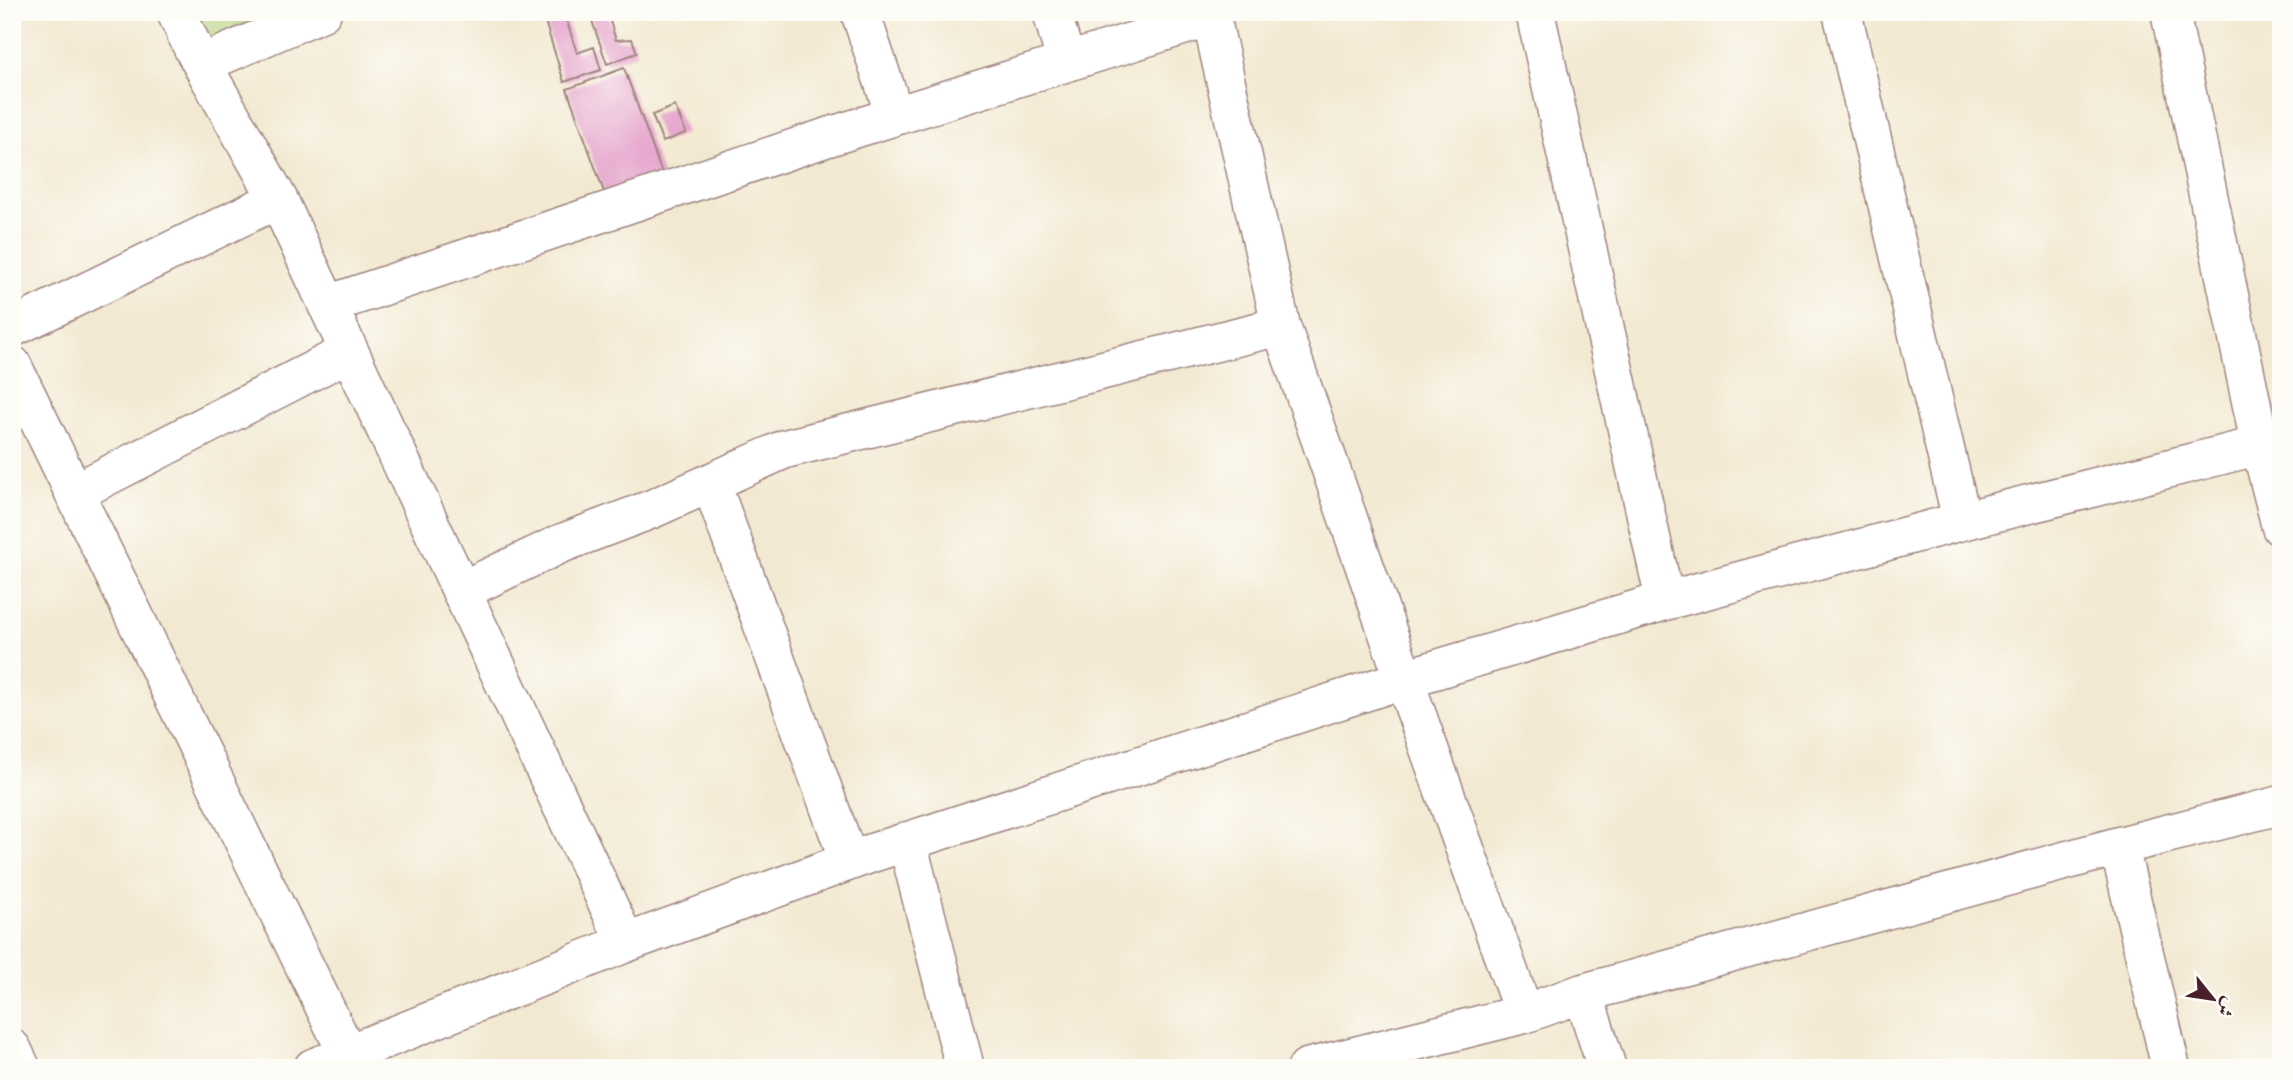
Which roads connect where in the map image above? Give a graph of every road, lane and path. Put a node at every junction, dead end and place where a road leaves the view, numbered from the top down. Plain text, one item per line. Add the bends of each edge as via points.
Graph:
1 (176, 12) edge
2 (322, 12) edge
3 (860, 12) edge
4 (1052, 12) edge
5 (1535, 12) edge
6 (1842, 12) edge
7 (2170, 12) edge
8 (1210, 14) edge
9 (1066, 62) junction
10 (202, 64) junction
11 (895, 116) junction
12 (278, 199) junction
13 (327, 305) junction
14 (1281, 327) junction
15 (12, 328) edge
16 (349, 352) junction
17 (12, 365) edge
18 (2270, 442) edge
19 (711, 483) junction
20 (74, 493) junction
21 (1962, 521) junction
22 (2281, 527) edge
23 (461, 592) junction
24 (1665, 601) junction
25 (1404, 679) junction
26 (2281, 804) edge
27 (908, 841) junction
28 (2119, 846) junction
29 (849, 861) junction
30 (626, 943) junction
31 (1583, 993) junction
32 (1524, 1014) junction
33 (12, 1049) edge
34 (1406, 1055) edge
35 (330, 1061) edge
36 (22, 1068) edge
37 (965, 1068) edge
38 (1307, 1068) edge
39 (1607, 1068) edge
40 (2171, 1068) edge

1 - 10 street
2 - 10 street
3 - 11 street
4 - 9 street
5 - 24 street
6 - 21 street
7 - 18 street
8 - 9 street
8 - 14 street
9 - 11 street
10 - 12 street
11 - 13 street
12 - 13 street
12 - 15 street
13 - 16 street
14 - 19 street via 785,449
14 - 25 street
16 - 20 street
16 - 23 street
17 - 20 street
18 - 21 street
18 - 22 street
19 - 23 street via 559,544
19 - 29 street
20 - 35 street
21 - 24 street
23 - 30 street
24 - 25 street
25 - 27 street
25 - 32 street
26 - 28 street
27 - 29 street
27 - 37 street
28 - 31 street
28 - 40 street
29 - 30 street
30 - 35 street
31 - 32 street
31 - 39 street
32 - 34 street
33 - 36 street
34 - 38 street

